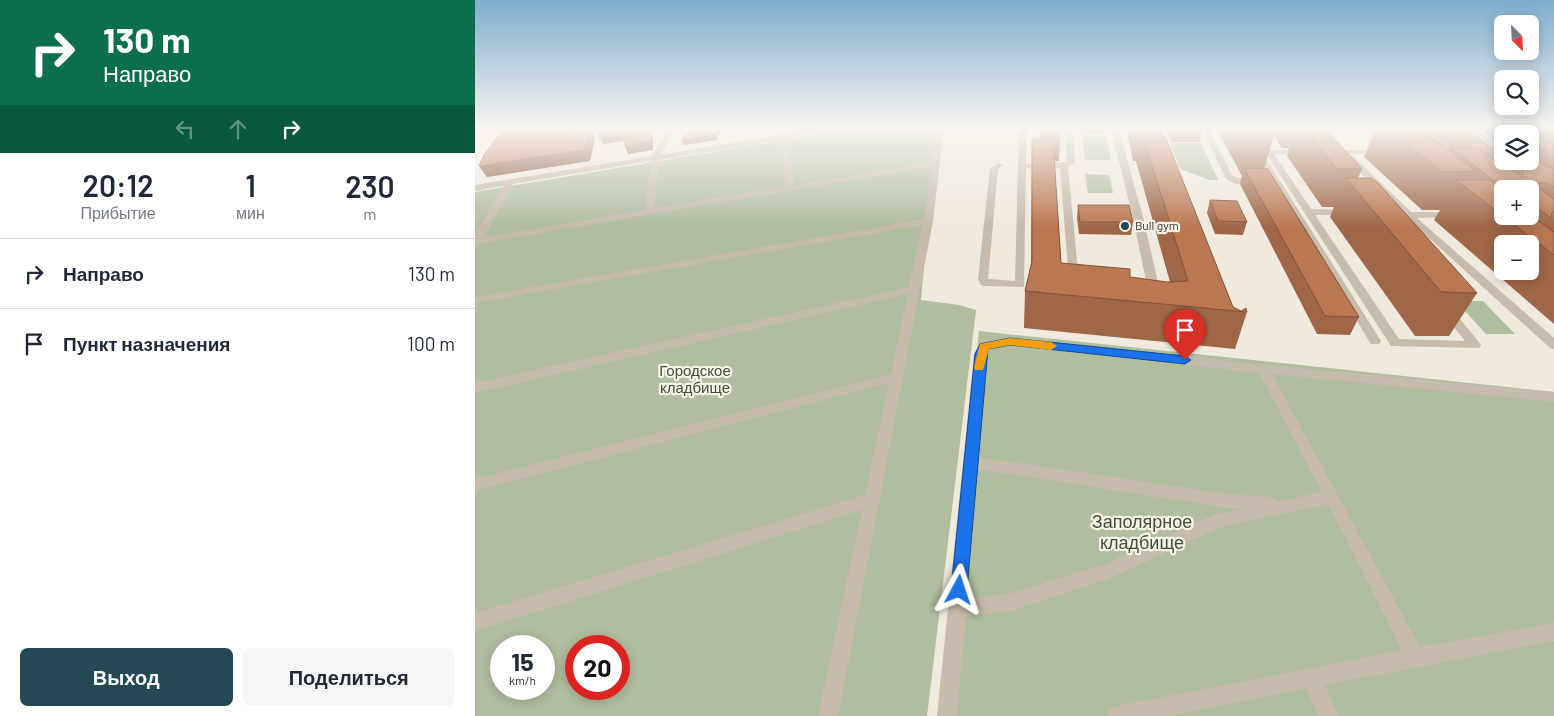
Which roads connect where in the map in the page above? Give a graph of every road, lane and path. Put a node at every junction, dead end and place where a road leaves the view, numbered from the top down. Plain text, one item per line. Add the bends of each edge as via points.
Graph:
1 (640, 160) edge
2 (655, 160) edge
3 (787, 160) edge
4 (935, 160) edge
5 (1022, 160) edge
6 (1071, 160) edge
7 (1121, 160) edge
8 (1221, 160) edge
9 (1262, 160) edge
10 (1273, 160) edge
11 (1353, 160) edge
12 (934, 164) junction
13 (999, 165) dead end
14 (1022, 166) junction
15 (1063, 166) junction
16 (510, 182) junction
17 (1276, 182) junction
18 (1287, 182) junction
19 (475, 188) edge
20 (791, 188) junction
21 (1460, 208) edge
22 (1307, 212) junction
23 (1357, 212) edge
24 (649, 213) junction
25 (1409, 215) junction
26 (928, 221) junction
27 (476, 242) edge
28 (914, 289) junction
29 (1075, 290) edge
30 (1438, 299) edge
31 (475, 300) edge
32 (1157, 304) edge
33 (1375, 341) dead end
34 (1554, 346) edge
35 (1263, 369) junction
36 (896, 377) junction
37 (475, 388) edge
38 (1554, 397) edge
39 (971, 462) junction
40 (475, 485) edge
41 (1332, 497) junction
42 (871, 500) junction
43 (1288, 504) junction
44 (958, 608) junction
45 (475, 622) edge
46 (1554, 632) edge
47 (1415, 656) junction
48 (1312, 678) junction
49 (828, 716) edge
50 (947, 716) edge
51 (1117, 716) edge
52 (1328, 716) edge

1 - 16 street
2 - 24 street
3 - 20 street
4 - 12 street
5 - 14 street
6 - 15 street
7 - 32 street
8 - 17 street via 1229,177 1236,181
9 - 17 street
10 - 18 street
11 - 25 street
12 - 20 street
12 - 26 street
13 - 14 street via 994,168 983,279 991,285 1019,285
14 - 15 street
15 - 29 street via 1073,213
16 - 19 street
16 - 27 street
17 - 18 street
17 - 33 street
18 - 22 street
20 - 24 street
21 - 25 street
22 - 23 street
22 - 30 street via 1395,343 1475,345
24 - 27 street
25 - 34 street
26 - 28 street
26 - 31 street
28 - 36 street
28 - 37 street
35 - 38 street
35 - 39 street via 1010,341 984,346
35 - 41 street
36 - 40 street
36 - 42 street
39 - 43 street via 1227,501
39 - 44 street
41 - 43 street
41 - 47 street
42 - 45 street
42 - 49 street
43 - 44 street via 1219,520 1108,571 1021,599
44 - 50 street
46 - 47 street
47 - 48 street
48 - 51 street
48 - 52 street

